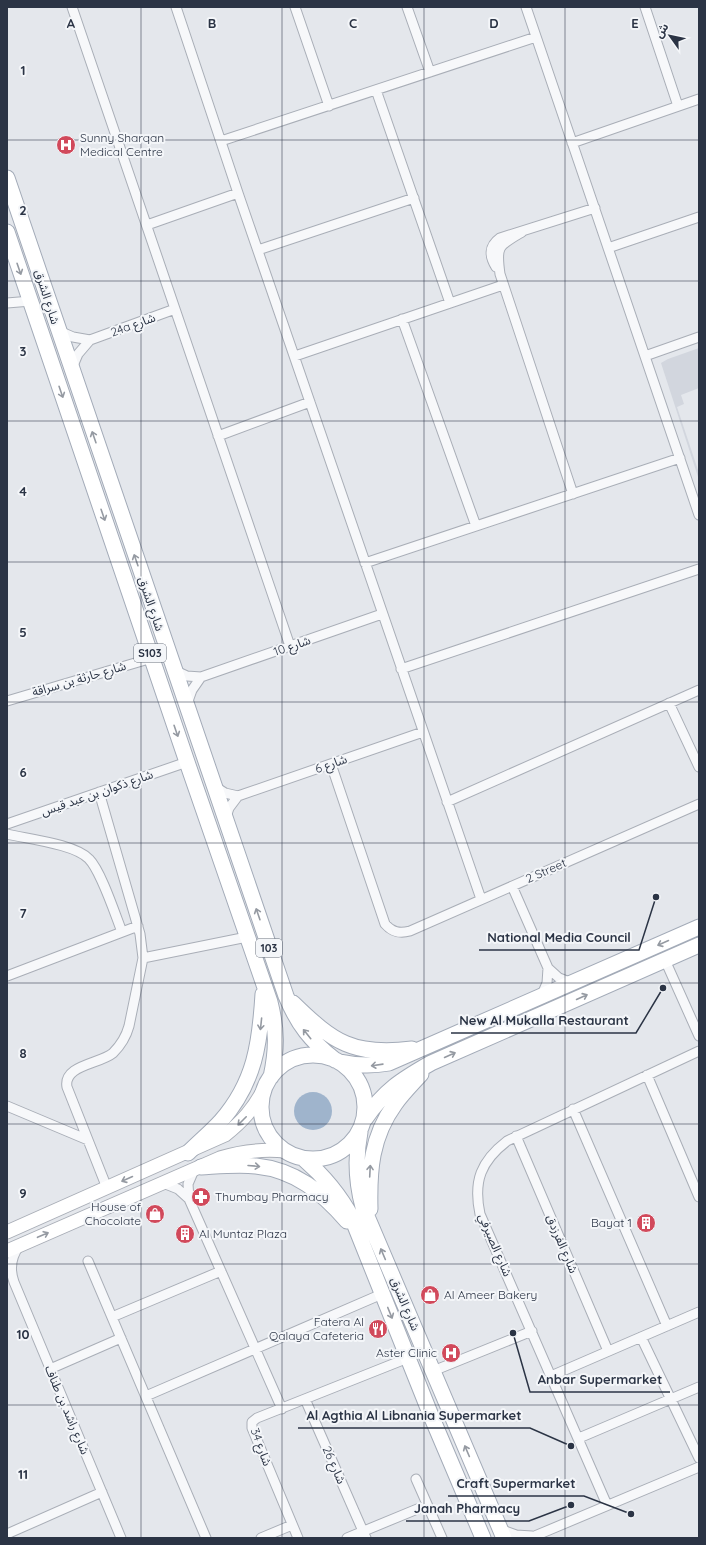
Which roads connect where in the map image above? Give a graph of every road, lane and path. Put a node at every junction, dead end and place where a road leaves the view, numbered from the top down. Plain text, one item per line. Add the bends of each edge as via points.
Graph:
1 (72, 7) edge
2 (176, 7) edge
3 (295, 7) edge
4 (407, 7) edge
5 (526, 7) edge
6 (645, 7) edge
7 (536, 36) junction
8 (430, 72) junction
9 (376, 90) junction
10 (699, 99) edge
11 (329, 106) junction
12 (678, 106) junction
13 (221, 141) junction
14 (572, 144) junction
15 (7, 178) edge
16 (238, 193) junction
17 (414, 198) junction
18 (595, 208) junction
19 (699, 217) edge
20 (147, 225) junction
21 (7, 232) edge
22 (608, 248) junction
23 (258, 250) junction
24 (14, 251) junction
25 (36, 264) junction
26 (503, 285) junction
27 (31, 302) junction
28 (7, 303) edge
29 (450, 303) junction
30 (175, 309) junction
31 (402, 319) junction
32 (58, 330) junction
33 (699, 337) edge
34 (90, 340) junction
35 (295, 356) junction
36 (645, 356) junction
37 (72, 371) junction
38 (310, 402) junction
39 (218, 436) junction
40 (680, 458) junction
41 (573, 494) junction
42 (699, 514) edge
43 (476, 526) junction
44 (365, 563) junction
45 (699, 569) edge
46 (382, 614) junction
47 (290, 646) junction
48 (152, 658) junction
49 (401, 669) junction
50 (174, 670) junction
51 (201, 677) junction
52 (699, 690) edge
53 (164, 694) junction
54 (7, 701) edge
55 (669, 703) junction
56 (187, 707) junction
57 (423, 732) junction
58 (187, 762) junction
59 (331, 764) junction
60 (699, 767) edge
61 (213, 785) junction
62 (99, 792) junction
63 (238, 796) junction
64 (447, 802) junction
65 (699, 804) edge
66 (226, 822) junction
67 (7, 824) edge
68 (7, 834) edge
69 (512, 886) junction
70 (481, 899) junction
71 (138, 926) junction
72 (699, 927) edge
73 (122, 932) junction
74 (247, 937) junction
75 (699, 945) edge
76 (143, 958) junction
77 (665, 960) junction
78 (548, 968) junction
79 (7, 976) edge
80 (572, 983) junction
81 (263, 985) junction
82 (286, 996) junction
83 (541, 997) junction
84 (697, 1025) edge
85 (699, 1036) edge
86 (426, 1047) junction
87 (699, 1051) edge
88 (338, 1061) junction
89 (431, 1064) junction
90 (647, 1075) junction
91 (268, 1083) junction
92 (7, 1106) edge
93 (573, 1109) junction
94 (362, 1126) junction
95 (516, 1136) junction
96 (88, 1140) junction
97 (285, 1151) junction
98 (188, 1153) junction
99 (304, 1159) junction
100 (197, 1168) junction
101 (163, 1183) junction
102 (107, 1188) junction
103 (699, 1197) edge
104 (189, 1199) junction
105 (371, 1224) junction
106 (7, 1232) edge
107 (359, 1236) junction
108 (19, 1246) junction
109 (7, 1251) edge
110 (88, 1261) dead end
111 (221, 1271) junction
112 (10, 1278) edge
113 (382, 1294) junction
114 (699, 1312) edge
115 (112, 1316) junction
116 (667, 1326) junction
117 (532, 1331) junction
118 (641, 1337) junction
119 (121, 1338) junction
120 (255, 1349) junction
121 (608, 1352) junction
122 (408, 1358) junction
123 (50, 1369) junction
124 (433, 1371) junction
125 (551, 1376) junction
126 (699, 1387) edge
127 (146, 1396) junction
128 (305, 1399) junction
129 (671, 1399) junction
130 (282, 1409) junction
131 (578, 1438) junction
132 (699, 1458) edge
133 (699, 1467) edge
134 (416, 1479) dead end
135 (102, 1492) junction
136 (607, 1505) junction
137 (427, 1506) junction
138 (292, 1525) junction
139 (7, 1534) edge
140 (502, 1534) edge
141 (365, 1535) edge
142 (531, 1537) edge
143 (121, 1538) edge
144 (206, 1538) edge
145 (261, 1538) edge
146 (298, 1538) edge
147 (347, 1538) edge
148 (442, 1538) edge
149 (483, 1538) edge

1 - 20 street
2 - 13 street
3 - 11 street
4 - 8 street
5 - 7 street
6 - 12 street
7 - 8 street
7 - 14 street
8 - 9 street
9 - 11 street
9 - 17 street
10 - 12 street
11 - 13 street
12 - 14 street
13 - 16 street
14 - 18 street
15 - 25 main road, شارع الشرق / S103
16 - 20 street
16 - 23 street
17 - 23 street
17 - 29 street
18 - 22 street
18 - 26 street via 522,232 507,240 500,247 497,256
19 - 22 street
20 - 30 street
21 - 24 main road, شارع الشرق / S103
22 - 36 street
23 - 35 street
24 - 25 main road via 15,245 23,243
24 -> 27 main road, شارع الشرق / S103
25 - 32 main road, شارع الشرق / S103
26 - 29 street
26 - 41 street
27 - 28 street
27 -> 48 main road, شارع الشرق / S103
29 - 31 street
30 - 34 street, 24a شارع
30 - 39 street
31 - 35 street
31 - 43 street
32 - 34 street via 73,337
32 - 37 main road, شارع الشرق / S103
33 - 36 street
34 - 37 street via 78,354
35 - 38 street
36 - 40 street
50 -> 37 main road, شارع الشرق / S103
38 - 39 street
38 - 44 street
39 - 47 street
40 - 41 street
40 - 42 street
41 - 43 street
43 - 44 street
44 - 46 street
45 - 49 street
46 - 47 street, شارع 10
46 - 49 street
47 - 51 street, شارع 10
48 - 53 main road, شارع الشرق / S103
48 - 54 street, شارع حارثة بن سراقة
49 - 57 street
50 - 51 street, شارع 10 via 187,676
50 - 56 main road, شارع الشرق / S103
51 - 56 street via 192,690
52 - 55 street
53 - 56 main road via 175,713 182,714
53 -> 58 main road, شارع الشرق / S103
55 - 60 street
55 - 64 street
56 - 61 main road, شارع الشرق / S103
57 - 59 street, شارع 6
57 - 64 street
58 - 62 street, شارع ذكوان بن عبد قيس
58 - 74 main road, شارع الشرق / S103
59 - 63 street, شارع 6
59 - 70 street, 2 Street via 385,924 398,933 410,931
61 - 63 street via 225,793
61 - 66 main road, شارع الشرق / S103
62 - 67 street, شارع ذكوان بن عبد قيس
62 - 71 street
63 - 66 street via 229,808
64 - 70 street
65 - 69 street, 2 Street
82 -> 66 main road, شارع الشرق / 103
68 - 73 street via 75,850 89,859 98,872
69 - 70 street, 2 Street
69 - 78 street
71 - 73 street
71 - 76 street
72 -> 80 main road
73 - 79 street
74 - 76 street
74 - 81 main road, شارع الشرق / S103
75 - 77 main road
76 - 96 street via 126,1037 112,1053 72,1072 67,1079 67,1087
77 - 84 street
89 -> 77 main road
78 - 80 street via 559,978
78 - 83 street
80 - 83 main road
81 - 91 main road, شارع الشرق / S103 via 275,1021 276,1039 275,1058
81 -> 98 main road via 259,1044 245,1085 221,1121
82 - 86 main road via 325,1033 347,1044 376,1051
88 -> 82 main road, شارع الشرق / 103 via 322,1050 303,1030
83 - 86 main road
84 - 85 street
86 -> 88 main road via 389,1063 373,1066 356,1066
87 - 90 street, شارع الصيرفي
88 - 91 main road via 308,1055 294,1059 281,1066
88 - 94 main road via 351,1070 361,1087 366,1106
89 - 94 main road via 386,1092
105 -> 89 main road via 371,1165 376,1142 384,1121 395,1104
90 - 93 street, شارع الصيرفي
90 - 103 street
91 - 97 main road via 261,1103 262,1117 266,1130 274,1142
91 -> 98 main road via 254,1107 241,1122 225,1135
92 - 96 street
93 - 95 street, شارع الصيرفي
93 - 116 street
94 - 99 main road via 352,1143 342,1151 317,1160
94 - 105 main road, شارع الشرق via 356,1151 356,1170 363,1207
95 - 117 street, شارع الصيرفي via 499,1147 486,1162 480,1174 477,1200 480,1214
95 - 121 street, شارع الفرزدق
96 - 102 street
97 - 99 main road
97 - 100 main road via 268,1149 236,1153
98 -> 102 main road
99 - 107 main road, شارع الشرق via 319,1171 343,1201
100 - 101 main road
100 - 104 street via 188,1184
100 -> 107 main road via 256,1166 274,1169 291,1176 322,1195
101 - 104 street via 178,1189
108 -> 101 main road
102 - 106 main road
104 - 111 street
124 -> 105 main road, شارع الشرق
107 - 113 main road, شارع الشرق
108 - 109 main road
108 - 112 street, شارع راشد بن طناف via 10,1267
110 - 115 street
111 - 115 street
111 - 120 street
112 - 123 street, شارع راشد بن طناف
113 - 120 street
113 -> 122 main road, شارع الشرق
114 - 116 street
115 - 119 street
116 - 118 street
117 - 124 street
117 - 125 street, شارع الصيرفي
118 - 121 street
118 - 129 street
119 - 123 street
119 - 127 street
120 - 127 street
120 - 130 street
121 - 125 street
122 - 128 street, شارع 34
122 - 149 main road, شارع الشرق
123 - 135 street, شارع راشد بن طناف
140 -> 124 main road, شارع الشرق
125 - 131 street, شارع الصيرفي
126 - 129 street
127 - 144 street
128 - 130 street, شارع 34
128 - 141 street, شارع 26
129 - 131 street
129 - 132 street
130 - 138 street, شارع 34 via 254,1420 252,1426
131 - 136 street, شارع الصيرفي
133 - 136 street
134 - 137 street
135 - 139 street
135 - 143 street, شارع راشد بن طناف
136 - 142 street
137 - 141 street
137 - 148 street
138 - 145 street
138 - 146 street, شارع 34
140 - 142 street
141 - 147 street

